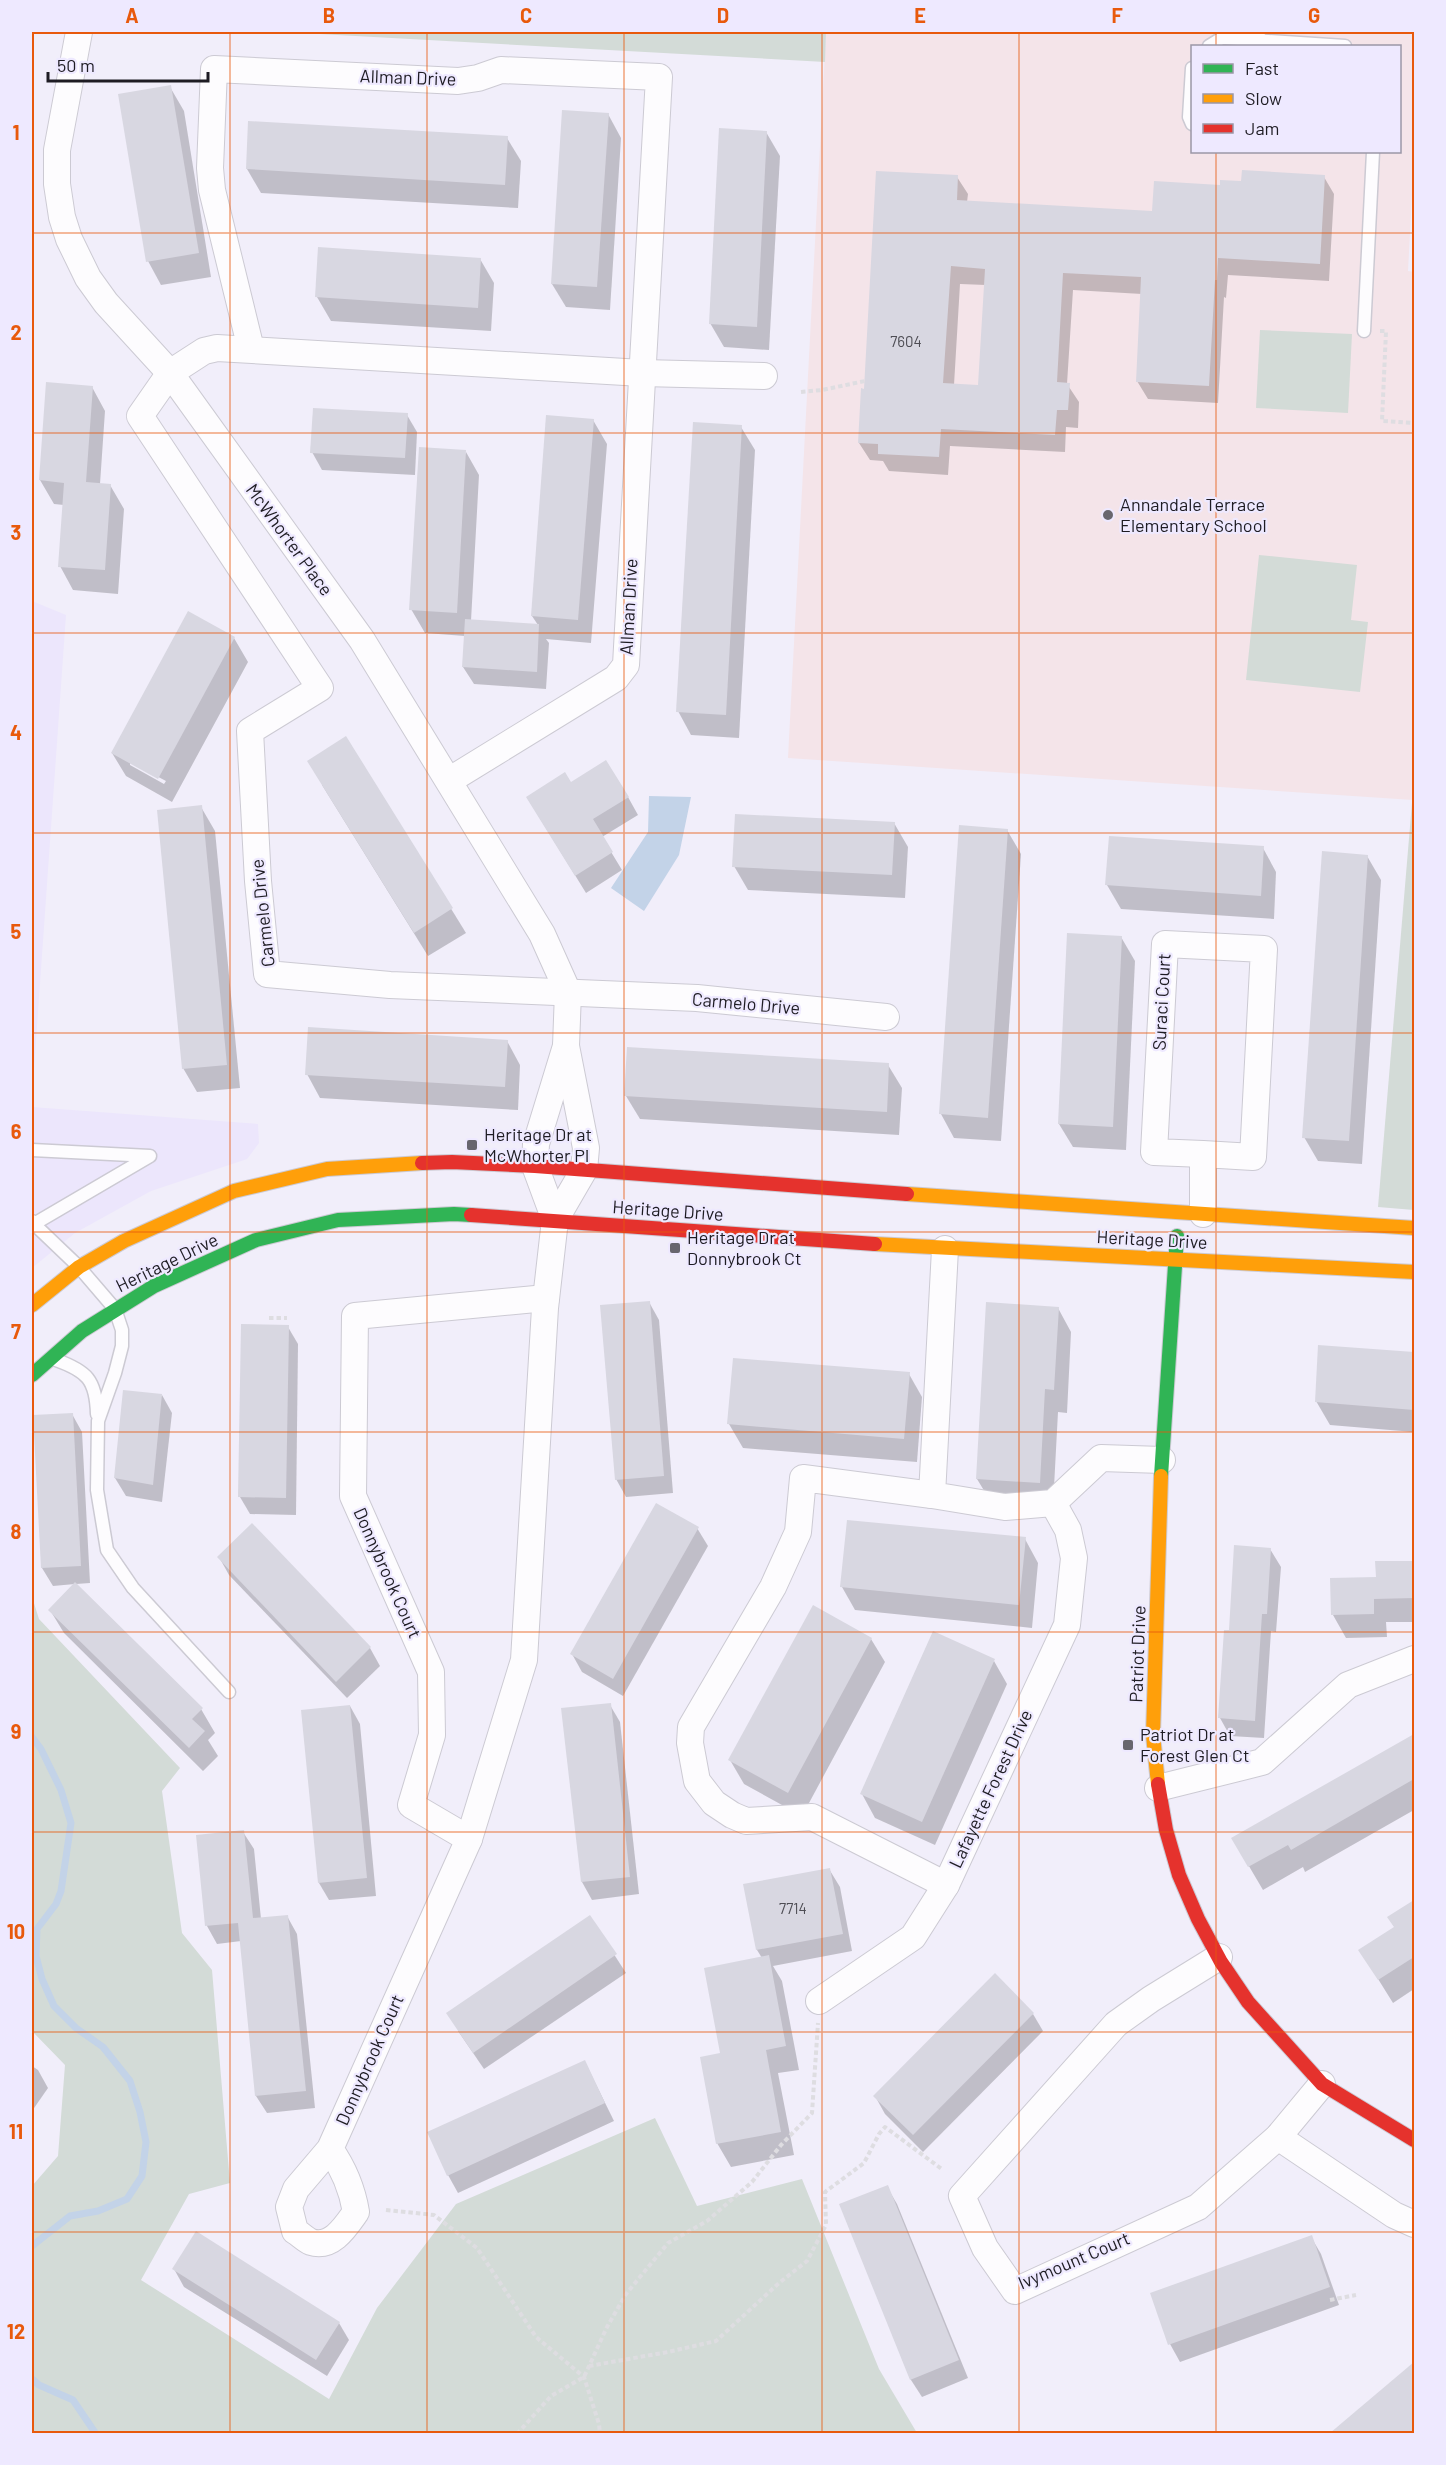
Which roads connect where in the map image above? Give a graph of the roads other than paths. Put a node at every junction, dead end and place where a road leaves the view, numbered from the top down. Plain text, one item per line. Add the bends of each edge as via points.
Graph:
1 (79, 32) edge
2 (1251, 35) edge
3 (1211, 45) edge
4 (1336, 45) edge
5 (1191, 84) edge
6 (1191, 122) edge
7 (1373, 153) edge
8 (1364, 331) road end
9 (251, 349) junction
10 (170, 373) junction
11 (642, 373) junction
12 (764, 376) dead end
13 (450, 780) junction
14 (568, 992) junction
15 (886, 1017) dead end
16 (566, 1046) junction
17 (32, 1150) edge
18 (1203, 1154) junction
19 (535, 1166) junction
20 (584, 1170) junction
21 (1178, 1213) junction
22 (1203, 1214) junction
23 (555, 1220) junction
24 (32, 1224) edge
25 (1414, 1228) edge
26 (945, 1249) junction
27 (1177, 1258) junction
28 (79, 1267) junction
29 (1414, 1272) edge
30 (546, 1298) junction
31 (32, 1305) edge
32 (115, 1309) junction
33 (51, 1358) junction
34 (32, 1375) edge
35 (98, 1421) junction
36 (1162, 1460) junction
37 (932, 1495) junction
38 (1053, 1503) junction
39 (1414, 1659) edge
40 (229, 1692) dead end
41 (1158, 1788) junction
42 (469, 1839) junction
43 (946, 1885) junction
44 (1219, 1957) junction
45 (819, 2010) road end
46 (1322, 2084) junction
47 (1278, 2136) junction
48 (1414, 2140) edge
49 (330, 2150) dead end
50 (1414, 2224) edge

1 - 10 street, McWhorter Place via 57,150 62,218 88,278
2 - 3 lane via 1222,38
2 - 4 lane
5 - 6 lane
7 - 8 lane
9 - 10 street via 204,351
9 - 11 street
9 - 11 street, Allman Drive via 212,190 214,69 458,81 501,70 659,77
10 - 13 street, McWhorter Place via 362,640
10 - 14 street, Carmelo Drive via 140,416 320,688 250,731 267,974 390,985
11 - 12 street
11 - 13 street, Allman Drive via 626,665 616,678
13 - 14 street, McWhorter Place via 542,934
14 - 15 street, Carmelo Drive via 697,998
14 - 16 street, McWhorter Place
16 - 19 street, McWhorter Place via 536,1144
16 - 20 street, McWhorter Place via 586,1148
17 - 24 lane via 150,1156
18 - 18 street, Suraci Court via 1253,1157 1264,950 1165,944 1154,1152
18 - 22 street
19 - 20 street, Heritage Drive
19 - 23 street, McWhorter Place
19 - 28 street, Heritage Drive via 452,1162 327,1169 234,1191 124,1240
20 - 21 street, Heritage Drive
20 - 23 street, McWhorter Place
21 - 22 street, Heritage Drive
21 - 27 street, Patriot Drive
22 - 25 street, Heritage Drive
23 - 26 street, Heritage Drive
23 - 30 street, Donnybrook Court
23 - 32 street, Heritage Drive via 454,1214 338,1220 256,1240 154,1286
24 - 28 lane
26 - 27 street, Heritage Drive
26 - 37 street
27 - 29 street, Heritage Drive
27 - 36 street, Patriot Drive
28 - 31 street, Heritage Drive
28 - 32 lane
30 - 42 street, Donnybrook Court via 524,1660
30 - 42 street, Donnybrook Court via 355,1316 353,1496 431,1672 432,1735 411,1805
32 - 33 street, Heritage Drive
32 - 35 lane via 122,1346
33 - 34 street, Heritage Drive
33 - 35 lane via 74,1366 90,1379 96,1393
35 - 40 lane via 97,1490 107,1550 133,1588
36 - 38 street via 1101,1458
36 - 41 street, Patriot Drive via 1153,1735
37 - 38 street, Lafayette Forest Drive via 1005,1507
37 - 43 street, Lafayette Forest Drive via 803,1478 798,1532 773,1587 691,1727 690,1743 697,1781 714,1803 732,1815 746,1821 812,1817
38 - 43 street, Lafayette Forest Drive via 1068,1530 1074,1558 1067,1624
39 - 41 street via 1348,1685 1262,1762
41 - 44 street, Patriot Drive via 1179,1875 1197,1920
42 - 49 street, Donnybrook Court
43 - 45 street via 913,1937
44 - 46 street, Patriot Drive via 1248,2002
44 - 47 street, Ivymount Court via 1116,2024 962,2196 985,2248 1015,2291 1198,2207
46 - 47 street, Ivymount Court
46 - 48 street, Patriot Drive
47 - 50 street via 1394,2215

